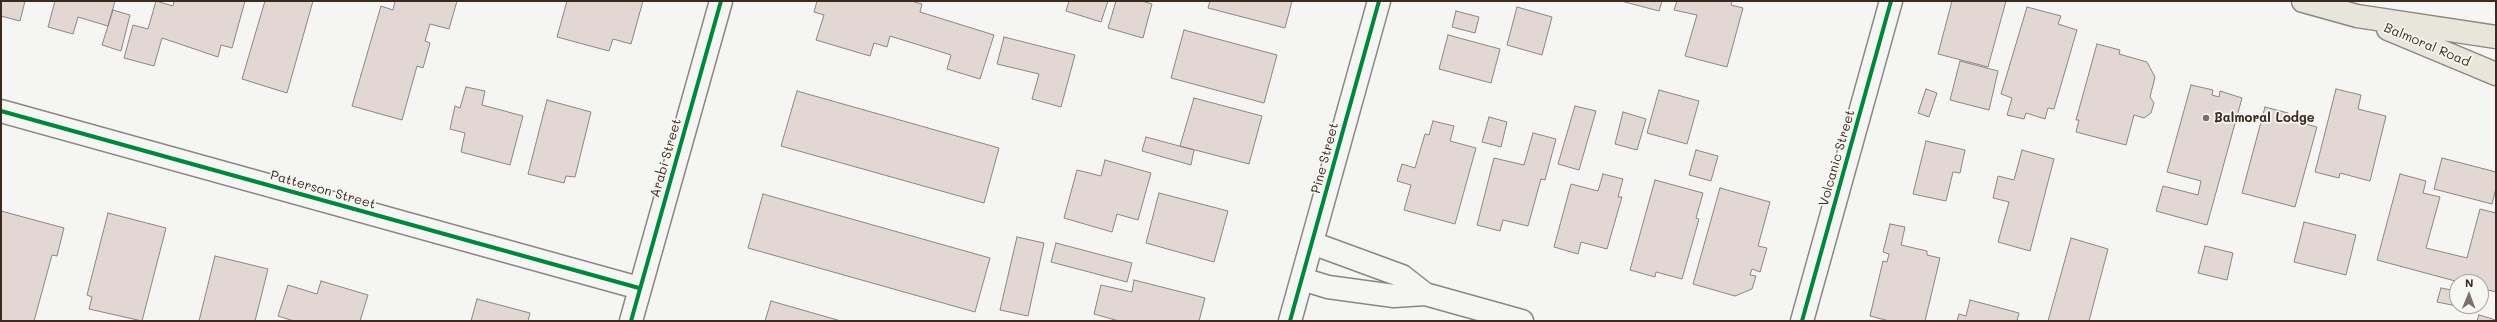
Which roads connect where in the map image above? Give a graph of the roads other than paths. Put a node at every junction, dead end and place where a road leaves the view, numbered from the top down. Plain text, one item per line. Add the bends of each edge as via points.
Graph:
1 (720, 1) edge
2 (1379, 1) edge
3 (1891, 1) edge
4 (2303, 1) edge
5 (2357, 16) junction
6 (2496, 38) edge
7 (2496, 74) edge
8 (1, 111) edge
9 (1312, 243) junction
10 (1302, 279) junction
11 (639, 288) junction
12 (1425, 294) junction
13 (631, 321) edge
14 (1290, 321) edge
15 (1522, 321) edge
16 (1802, 321) edge

1 - 11 street, Arabi Street
2 - 9 street, Pine Street
3 - 16 street, Volcanic Street
4 - 5 main road, Balmoral Road
5 - 6 main road, Balmoral Road
5 - 7 main road, Balmoral Road
8 - 11 street, Patterson Street
9 - 10 street, Pine Street
9 - 12 street via 1402,276
10 - 12 street via 1328,287 1394,296
10 - 14 street, Pine Street
11 - 13 street, Arabi Street
12 - 15 street

